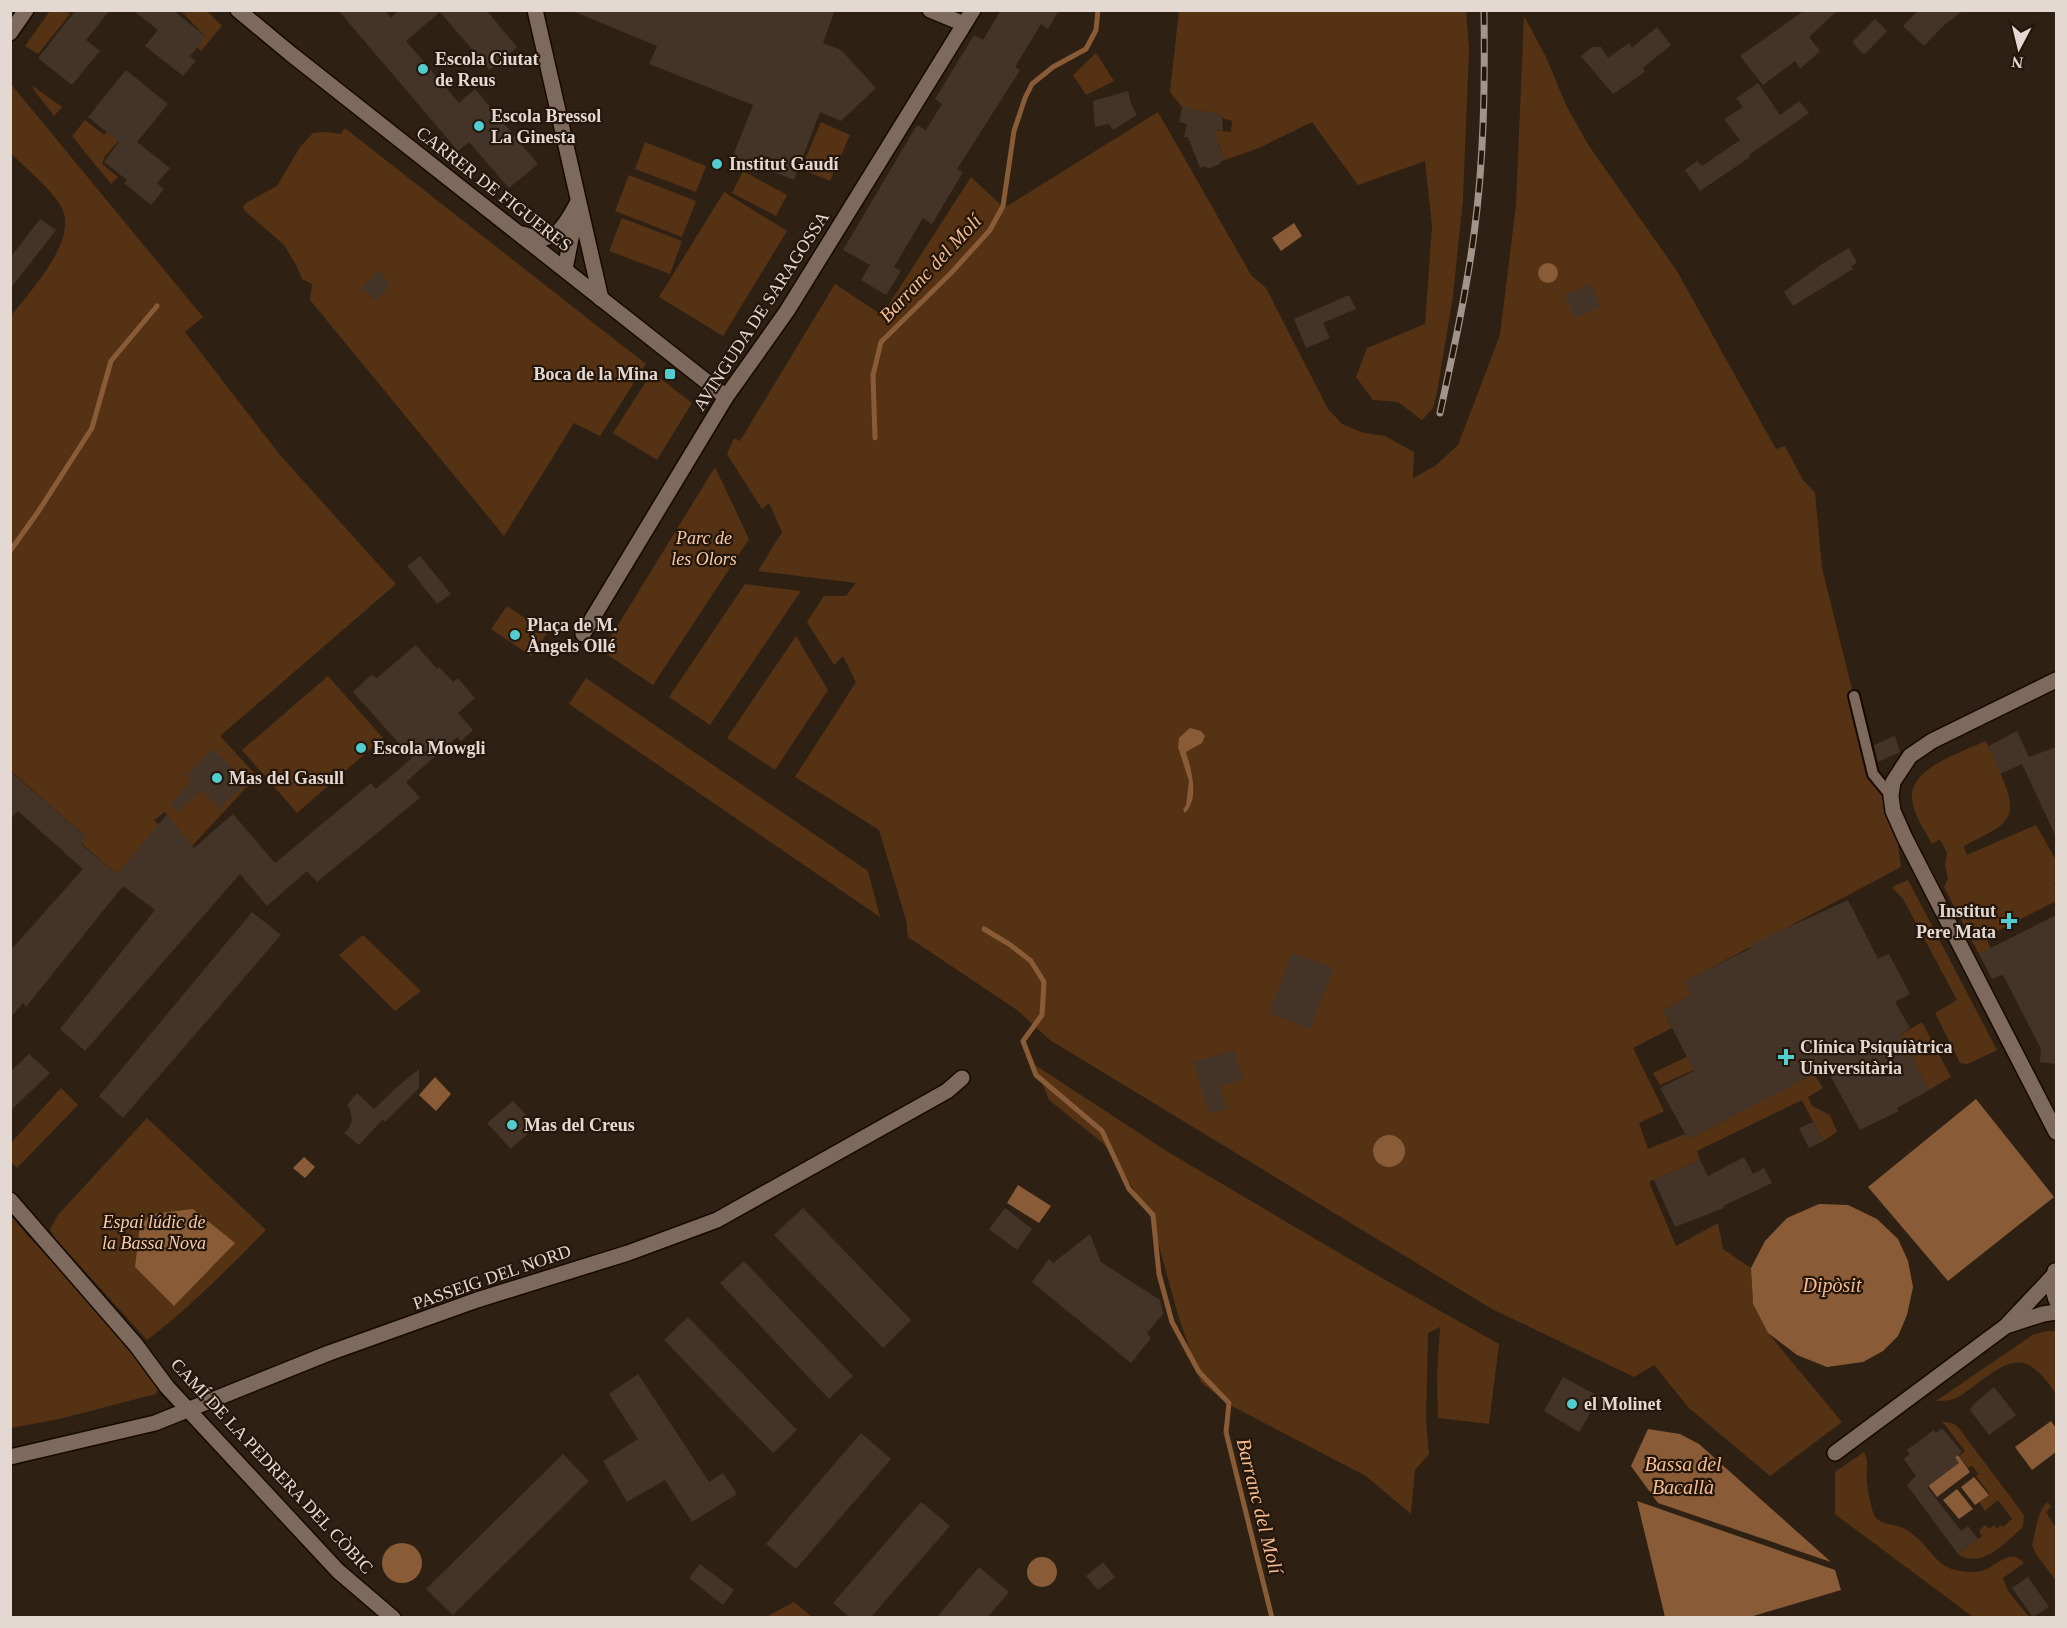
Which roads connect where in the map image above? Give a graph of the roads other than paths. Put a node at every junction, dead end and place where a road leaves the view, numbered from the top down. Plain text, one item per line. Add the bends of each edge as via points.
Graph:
1 (26, 10) edge
2 (238, 10) edge
3 (535, 10) edge
4 (930, 10) edge
5 (973, 10) edge
6 (964, 24) junction
7 (10, 33) edge
8 (578, 202) junction
9 (518, 232) junction
10 (588, 242) junction
11 (565, 269) junction
12 (601, 299) junction
13 (726, 397) junction
14 (583, 634) dead end
15 (2056, 680) edge
16 (1854, 696) dead end
17 (1891, 796) junction
18 (962, 1078) dead end
19 (2056, 1132) edge
20 (10, 1200) edge
21 (2055, 1271) edge
22 (2056, 1300) edge
23 (2056, 1311) edge
24 (2006, 1326) junction
25 (188, 1410) junction
26 (1835, 1453) dead end
27 (10, 1457) edge
28 (393, 1617) edge

1 - 7 street
2 - 9 street, CARRER DE FIGUERES
3 - 8 street
4 - 6 street
5 - 6 street, AVINGUDA DE SARAGOSSA
6 - 13 street, AVINGUDA DE SARAGOSSA via 787,311
8 - 9 street via 551,238
8 - 10 street
8 - 11 street
9 - 11 street, CARRER DE FIGUERES
10 - 11 street via 581,266
10 - 12 street
11 - 12 street, CARRER DE FIGUERES
12 - 13 street, CARRER DE FIGUERES
13 - 14 street, AVINGUDA DE SARAGOSSA
15 - 17 street via 1932,741 1910,756 1893,782
16 - 17 lane via 1874,774
17 - 19 street via 1905,838
18 - 25 street, PASSEIG DEL NORD via 946,1092 717,1220 329,1353
20 - 25 street, CAMÍ DE LA PEDRERA DEL CÒBIC
21 - 22 street via 2052,1286
21 - 24 street
23 - 24 street
24 - 26 street
25 - 27 street, PASSEIG DEL NORD via 154,1423
25 - 28 street, CAMÍ DE LA PEDRERA DEL CÒBIC via 338,1571

